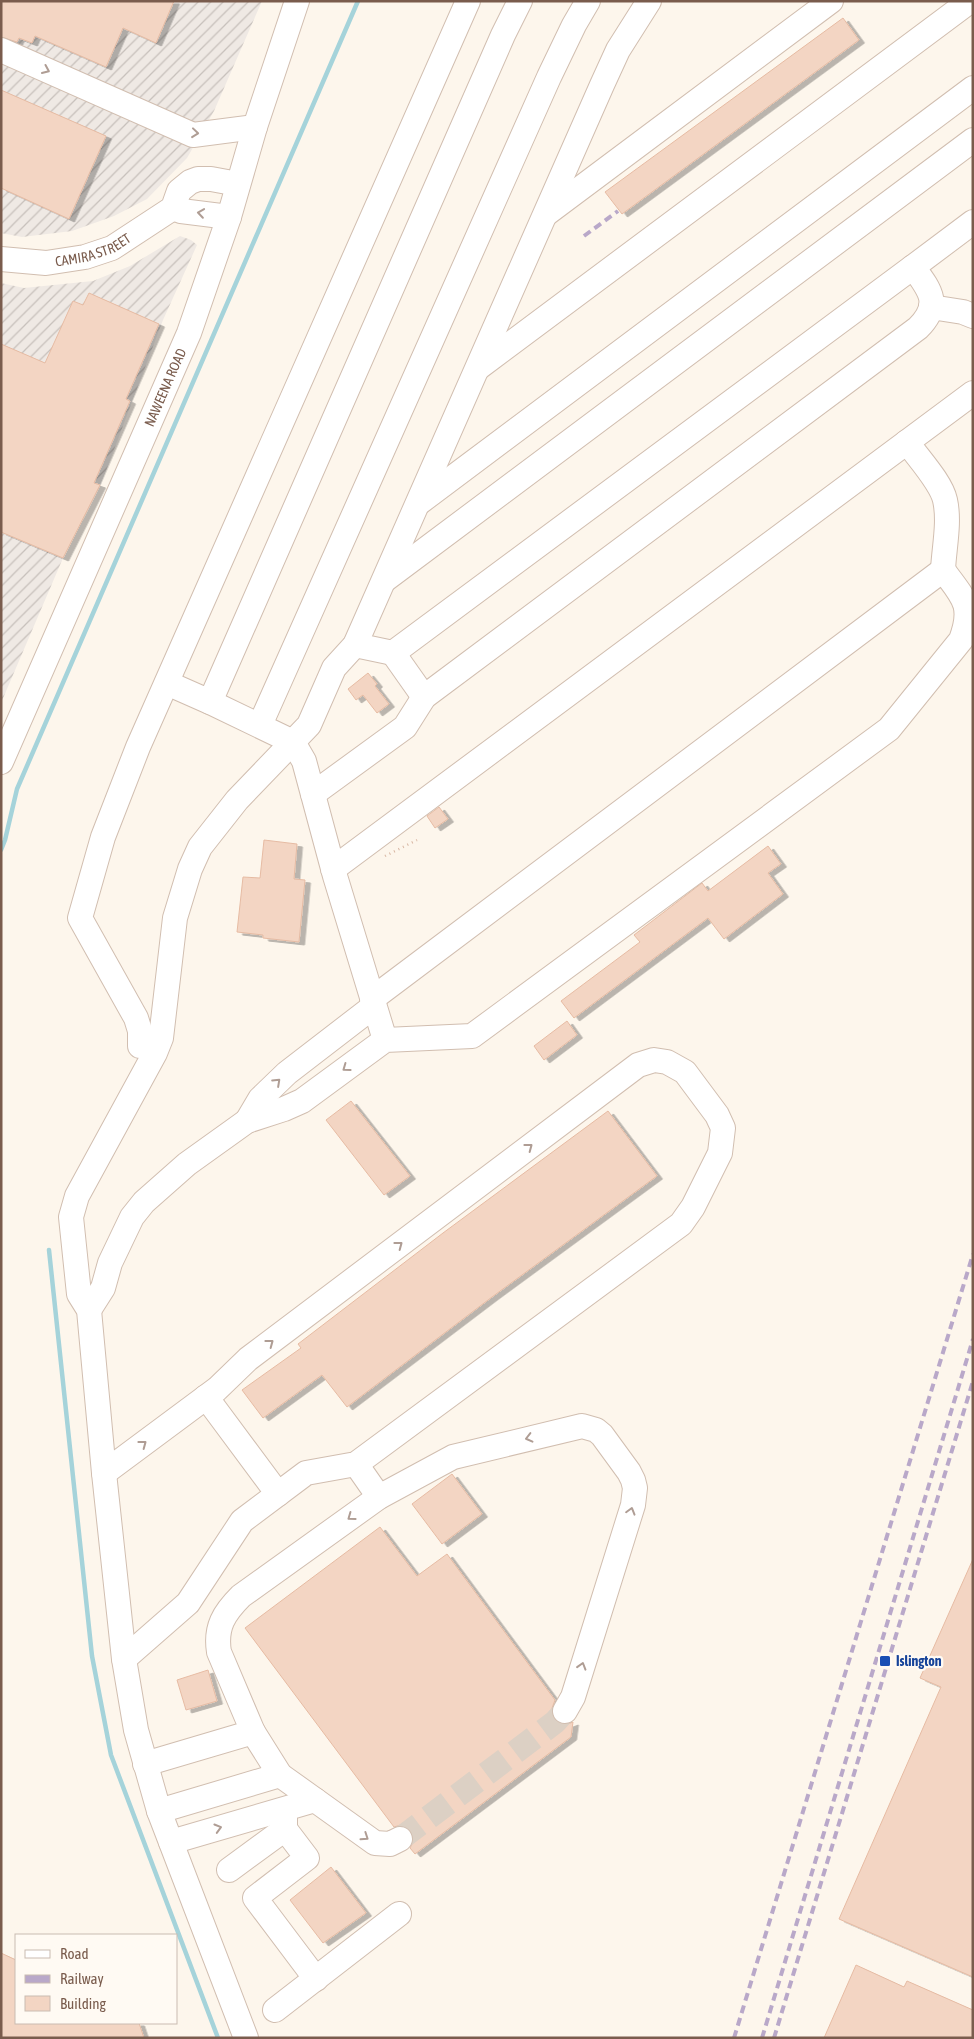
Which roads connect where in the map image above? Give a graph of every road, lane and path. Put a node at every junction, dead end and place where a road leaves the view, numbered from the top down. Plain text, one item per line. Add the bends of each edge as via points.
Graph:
1 (297, 1) edge
2 (468, 1) edge
3 (520, 1) edge
4 (588, 1) edge
5 (649, 1) edge
6 (831, 1) edge
7 (970, 1) edge
8 (1, 50) edge
9 (973, 88) edge
10 (255, 127) junction
11 (973, 140) edge
12 (238, 184) junction
13 (173, 208) junction
14 (544, 215) junction
15 (229, 217) junction
16 (973, 222) edge
17 (1, 259) edge
18 (913, 267) junction
19 (931, 307) junction
20 (973, 316) edge
21 (477, 369) junction
22 (973, 392) edge
23 (907, 442) junction
24 (418, 503) junction
25 (943, 570) junction
26 (384, 580) junction
27 (355, 646) junction
28 (393, 653) junction
29 (167, 683) junction
30 (424, 697) junction
31 (210, 702) junction
32 (260, 725) junction
33 (293, 742) junction
34 (1, 762) edge
35 (313, 794) junction
36 (333, 869) junction
37 (170, 974) junction
38 (373, 1002) junction
39 (164, 1027) junction
40 (385, 1040) junction
41 (140, 1046) junction
42 (124, 1094) junction
43 (247, 1121) junction
44 (92, 1183) junction
45 (71, 1217) junction
46 (74, 1246) junction
47 (89, 1310) junction
48 (206, 1397) junction
49 (356, 1464) junction
50 (104, 1473) junction
51 (278, 1494) junction
52 (379, 1497) junction
53 (242, 1521) junction
54 (163, 1625) junction
55 (124, 1659) junction
56 (565, 1711) tunnel mouth
57 (253, 1732) junction
58 (145, 1764) junction
59 (280, 1775) junction
60 (315, 1800) junction
61 (159, 1811) junction
62 (285, 1819) junction
63 (400, 1838) tunnel mouth
64 (171, 1842) junction
65 (229, 1870) dead end
66 (399, 1914) dead end
67 (316, 1979) junction
68 (275, 2010) dead end
69 (246, 2038) edge

1 - 10 street, NAWEENA ROAD
2 - 29 street
3 - 31 street
4 - 32 street via 550,77
5 - 14 street via 618,50
6 - 14 street
7 - 21 street
8 -> 10 street via 193,135
9 - 24 street
10 - 12 street, NAWEENA ROAD
11 - 26 street
12 - 13 street, CAMIRA STREET via 198,179 179,191
12 - 15 street, NAWEENA ROAD
15 -> 13 street
13 - 17 street, CAMIRA STREET via 112,248 85,257 46,263
14 - 21 street
15 - 34 street, NAWEENA ROAD via 189,333
16 - 18 street
18 - 19 street via 928,287
18 - 28 street
19 - 20 street
19 - 30 street via 918,328
21 - 24 street
22 - 23 street
23 - 25 street via 945,499
23 - 36 street
24 - 26 street
25 - 38 street
25 - 40 street via 966,601 969,614 966,627 961,640 890,729 472,1036
26 - 27 street
27 - 28 street
27 - 33 street via 334,668 309,725
28 - 30 street
29 - 31 street
29 - 41 street via 122,785 80,918 136,1018
30 - 35 street via 405,727
31 - 32 street
32 - 33 street
33 - 35 street via 304,761
33 - 37 street via 237,800 200,847 175,918
35 - 36 street
36 - 38 street
37 - 39 street
37 - 41 street
38 - 40 street
43 -> 38 street via 260,1099 287,1073
39 - 42 street via 155,1053
39 - 44 street via 159,1070 154,1082 127,1133
40 -> 43 street via 302,1101
41 - 42 street
42 - 44 street
42 - 45 street via 86,1147 70,1178
43 - 47 street via 187,1164 144,1202 121,1237 103,1288
44 - 45 street via 74,1201
44 - 46 street
45 - 46 street
46 - 47 street via 79,1294
47 - 50 street
48 -> 49 street via 248,1359 638,1065 654,1060 667,1062 685,1072 723,1128 720,1153 688,1216 674,1230
50 -> 48 street
48 - 51 street
49 - 51 street via 306,1473
49 - 52 street
50 - 55 street
51 - 53 street
56 -> 52 street via 634,1497 635,1488 629,1472 602,1435 588,1427 576,1427 452,1457
52 -> 57 street via 241,1596 221,1622 217,1632 219,1652
53 - 54 street via 213,1549
53 - 54 street via 188,1603
54 - 55 street
55 - 58 street
57 - 58 street
57 - 59 street
58 - 61 street
59 - 60 street
59 - 61 street
60 - 62 street
60 -> 63 street via 375,1843 390,1844
61 - 64 street
64 -> 62 street
62 - 65 street
62 - 67 street via 307,1858 255,1898
64 - 69 street
66 - 67 street
67 - 68 street

